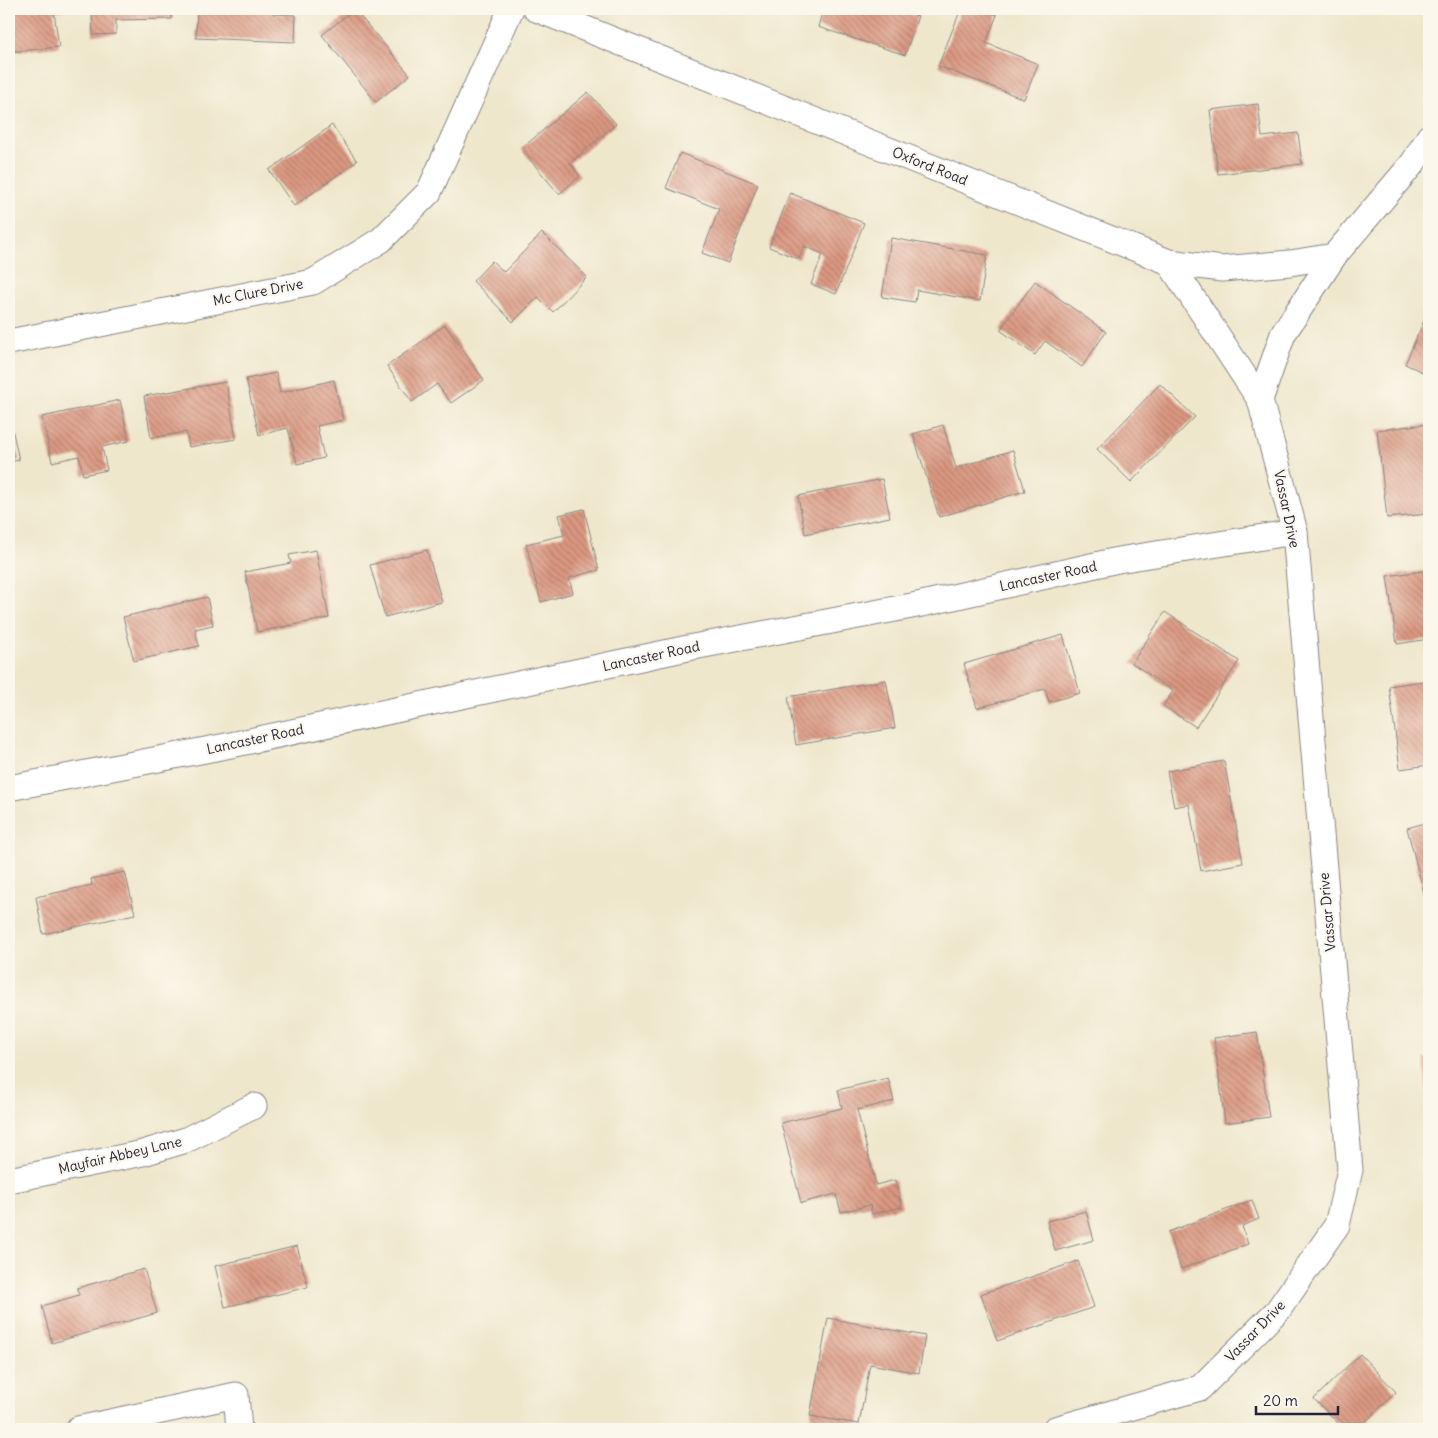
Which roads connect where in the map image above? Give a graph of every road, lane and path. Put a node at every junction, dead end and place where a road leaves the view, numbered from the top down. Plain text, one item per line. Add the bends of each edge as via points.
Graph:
1 (511, 9) edge
2 (536, 9) edge
3 (1429, 137) edge
4 (1334, 256) junction
5 (1169, 262) junction
6 (9, 342) edge
7 (1260, 400) junction
8 (1295, 532) junction
9 (9, 788) edge
10 (254, 1106) dead end
11 (9, 1180) edge
12 (78, 1429) edge
13 (239, 1429) edge
14 (1055, 1429) edge

1 - 6 street, Mc Clure Drive via 429,192 381,240 313,282
2 - 5 street, Oxford Road
3 - 4 street via 1414,163
4 - 5 street via 1222,269
4 - 7 street via 1283,334
5 - 7 street
7 - 8 street, Vassar Drive
8 - 9 street, Lancaster Road via 1118,560 922,604 688,648 226,746
8 - 14 street, Vassar Drive via 1350,1170 1337,1225 1278,1310 1200,1388
10 - 11 street, Mayfair Abbey Lane via 177,1142
12 - 13 street via 236,1395

